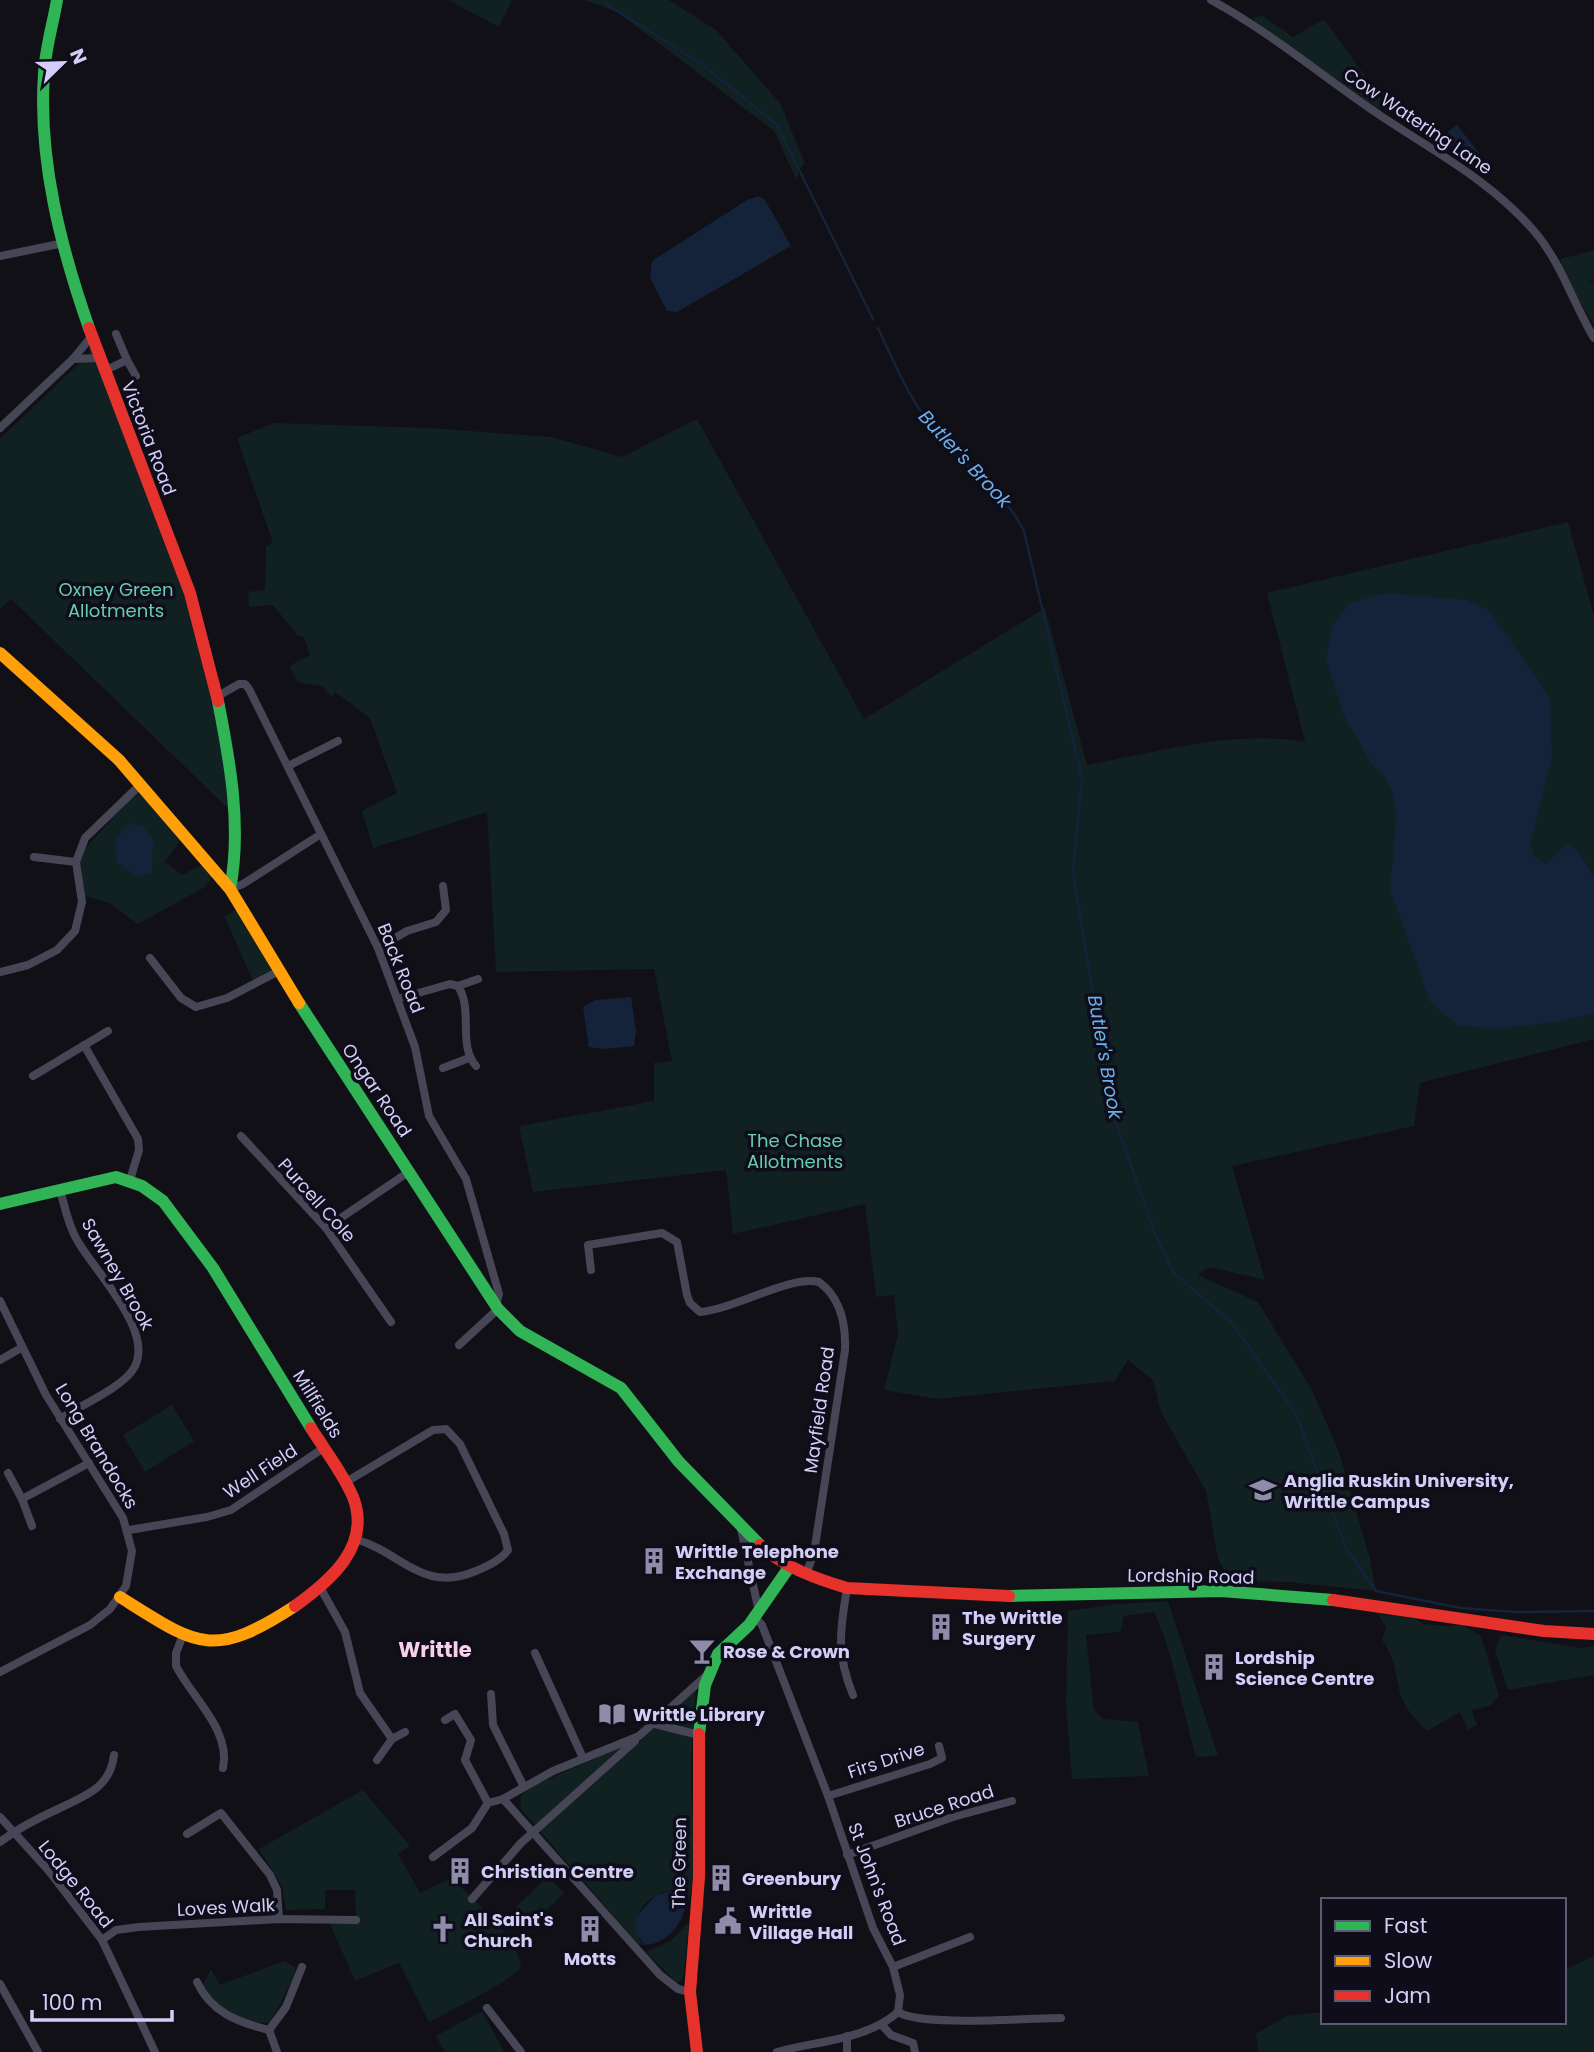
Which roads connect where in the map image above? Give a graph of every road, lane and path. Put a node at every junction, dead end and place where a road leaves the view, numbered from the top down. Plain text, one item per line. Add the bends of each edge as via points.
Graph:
1 (57, 0) edge
2 (1210, 0) edge
3 (64, 243) junction
4 (0, 256) edge
5 (116, 334) dead end
6 (91, 337) junction
7 (1594, 338) edge
8 (74, 359) junction
9 (127, 360) junction
10 (102, 364) junction
11 (136, 376) dead end
12 (2, 424) edge
13 (0, 653) edge
14 (218, 696) junction
15 (338, 741) dead end
16 (288, 766) junction
17 (141, 784) junction
18 (321, 834) junction
19 (34, 857) dead end
20 (76, 862) junction
21 (443, 886) dead end
22 (230, 889) junction
23 (378, 948) junction
24 (150, 958) dead end
25 (279, 971) junction
26 (0, 972) edge
27 (478, 978) dead end
28 (458, 986) junction
29 (397, 999) junction
30 (108, 1031) dead end
31 (84, 1045) junction
32 (469, 1058) junction
33 (476, 1066) dead end
34 (443, 1068) dead end
35 (33, 1076) dead end
36 (241, 1136) dead end
37 (410, 1171) junction
38 (130, 1180) junction
39 (60, 1189) junction
40 (0, 1204) edge
41 (326, 1228) junction
42 (591, 1270) dead end
43 (0, 1301) edge
44 (497, 1307) junction
45 (391, 1322) dead end
46 (459, 1345) dead end
47 (21, 1348) junction
48 (0, 1360) edge
49 (60, 1419) junction
50 (325, 1447) junction
51 (89, 1464) junction
52 (8, 1473) dead end
53 (346, 1482) junction
54 (22, 1499) junction
55 (32, 1526) dead end
56 (740, 1526) junction
57 (129, 1530) junction
58 (355, 1539) junction
59 (790, 1566) junction
60 (806, 1574) junction
61 (847, 1588) junction
62 (321, 1589) junction
63 (120, 1597) junction
64 (757, 1614) junction
65 (1594, 1634) edge
66 (183, 1635) junction
67 (535, 1653) dead end
68 (0, 1672) edge
69 (708, 1674) junction
70 (491, 1693) dead end
71 (853, 1695) dead end
72 (445, 1720) dead end
73 (655, 1724) junction
74 (405, 1732) dead end
75 (699, 1735) junction
76 (639, 1736) junction
77 (392, 1739) junction
78 (939, 1746) dead end
79 (114, 1755) dead end
80 (583, 1758) junction
81 (377, 1760) dead end
82 (223, 1769) dead end
83 (523, 1785) junction
84 (828, 1796) junction
85 (503, 1800) junction
86 (1012, 1801) dead end
87 (488, 1803) junction
88 (0, 1816) edge
89 (12, 1833) junction
90 (533, 1833) junction
91 (187, 1834) dead end
92 (0, 1842) edge
93 (847, 1856) junction
94 (433, 1857) dead end
95 (472, 1899) dead end
96 (279, 1919) junction
97 (356, 1920) dead end
98 (970, 1937) dead end
99 (102, 1940) junction
100 (302, 1967) dead end
101 (893, 1967) junction
102 (197, 1982) dead end
103 (0, 1984) edge
104 (690, 1992) junction
105 (487, 2008) dead end
106 (898, 2011) junction
107 (1061, 2018) dead end
108 (881, 2024) junction
109 (269, 2030) junction
110 (847, 2036) junction
111 (38, 2052) edge
112 (155, 2052) edge
113 (277, 2052) edge
114 (521, 2052) edge
115 (697, 2052) edge
116 (778, 2052) edge
117 (847, 2052) edge
118 (915, 2052) edge

1 - 3 street, Victoria Road via 42,68 41,109
2 - 7 street, Cow Watering Lane via 1479,177 1551,255
3 - 4 street
3 - 6 street, Victoria Road
5 - 9 street
6 - 8 street
6 - 10 street, Victoria Road
8 - 10 street
8 - 12 street
9 - 10 street
9 - 11 street
10 - 14 street, Victoria Road via 190,592
13 - 17 street, Ongar Road
14 - 16 street, Back Road via 245,684
14 - 22 street, Victoria Road via 236,845
15 - 16 street
16 - 18 street, Back Road
17 - 20 street via 85,838
17 - 22 street, Ongar Road
18 - 22 street
18 - 23 street, Back Road
19 - 20 street
20 - 26 street via 82,902 75,931 57,950 28,965
21 - 23 street via 446,910 436,922 407,931
22 - 25 street, Ongar Road
23 - 29 street, Back Road
24 - 25 street via 181,998 196,1007 227,998
25 - 37 street, Ongar Road
27 - 28 street
28 - 29 street via 450,984
28 - 32 street via 466,1006
29 - 44 street, Back Road via 415,1047 431,1123 459,1165 478,1216 499,1294
30 - 31 street
31 - 35 street
31 - 38 street via 138,1139
32 - 33 street
32 - 34 street
36 - 41 street, Purcell Cole
37 - 41 street
37 - 44 street, Ongar Road
38 - 39 street via 102,1178
38 - 50 street, Millfields via 153,1192 172,1210
39 - 40 street
39 - 49 street, Sawney Brook via 77,1240 133,1325 140,1349 138,1361 124,1379
41 - 45 street, Purcell Cole
42 - 60 street, Mayfield Road via 588,1245 662,1233 677,1242 687,1295 700,1312 802,1280 819,1282 835,1300 844,1322 845,1350 814,1553
43 - 47 street, Long Brandocks
44 - 46 street
44 - 56 street, Ongar Road via 520,1331 621,1388 680,1462
47 - 48 street
47 - 49 street, Long Brandocks
49 - 51 street, Long Brandocks
50 - 53 street, Millfields
50 - 57 street, Well Field via 232,1510
51 - 54 street
51 - 57 street, Long Brandocks
52 - 54 street
53 - 58 street, Millfields via 356,1511
53 - 58 street via 433,1430 446,1429 460,1444 508,1550 481,1569 443,1579 418,1573 385,1550
54 - 55 street
56 - 59 street, Ongar Road
56 - 64 street
57 - 63 street, Long Brandocks via 131,1562
58 - 62 street, Millfields via 339,1571
59 - 60 street, Lordship Road
59 - 64 street, The Green
60 - 61 street, Lordship Road
61 - 65 street, Lordship Road via 998,1596 1221,1591 1325,1599
61 - 71 street via 839,1646
62 - 66 street, Millfields via 226,1642
62 - 77 street via 345,1632 360,1693
63 - 66 street, Millfields
63 - 68 street, Long Brandocks via 90,1625
64 - 69 street, The Green via 718,1654
64 - 84 street, St John's Road
66 - 82 street via 176,1667 220,1733 226,1753
67 - 80 street
69 - 73 street, The Green
69 - 75 street, The Green
70 - 83 street via 493,1725
72 - 87 street via 455,1714 471,1740 465,1760
73 - 75 street
73 - 76 street, The Green
74 - 77 street
75 - 104 street, The Green via 699,1877
76 - 80 street, The Green
76 - 90 street, The Green
77 - 81 street
78 - 84 street, Firs Drive via 942,1758 930,1764
79 - 89 street via 108,1776 89,1796
80 - 83 street, The Green
83 - 85 street, The Green
84 - 93 street, St John's Road
85 - 87 street
85 - 90 street
86 - 93 street, Bruce Road
87 - 94 street via 472,1828
88 - 89 street, Lodge Road
89 - 92 street
89 - 99 street, Lodge Road via 49,1871
90 - 95 street, The Green
90 - 104 street via 660,1975
91 - 96 street via 221,1813 270,1875
93 - 101 street, St John's Road via 873,1928
96 - 97 street, Loves Walk
96 - 99 street, Loves Walk via 124,1929
98 - 101 street
99 - 112 street, Lodge Road
100 - 109 street via 286,2007
101 - 106 street, St John's Road via 900,1995
102 - 109 street via 216,2009
103 - 111 street
104 - 115 street, The Green
105 - 114 street
106 - 107 street via 907,2017 942,2019
106 - 108 street
108 - 110 street
108 - 118 street via 891,2035 913,2043
109 - 113 street
110 - 116 street
110 - 117 street

